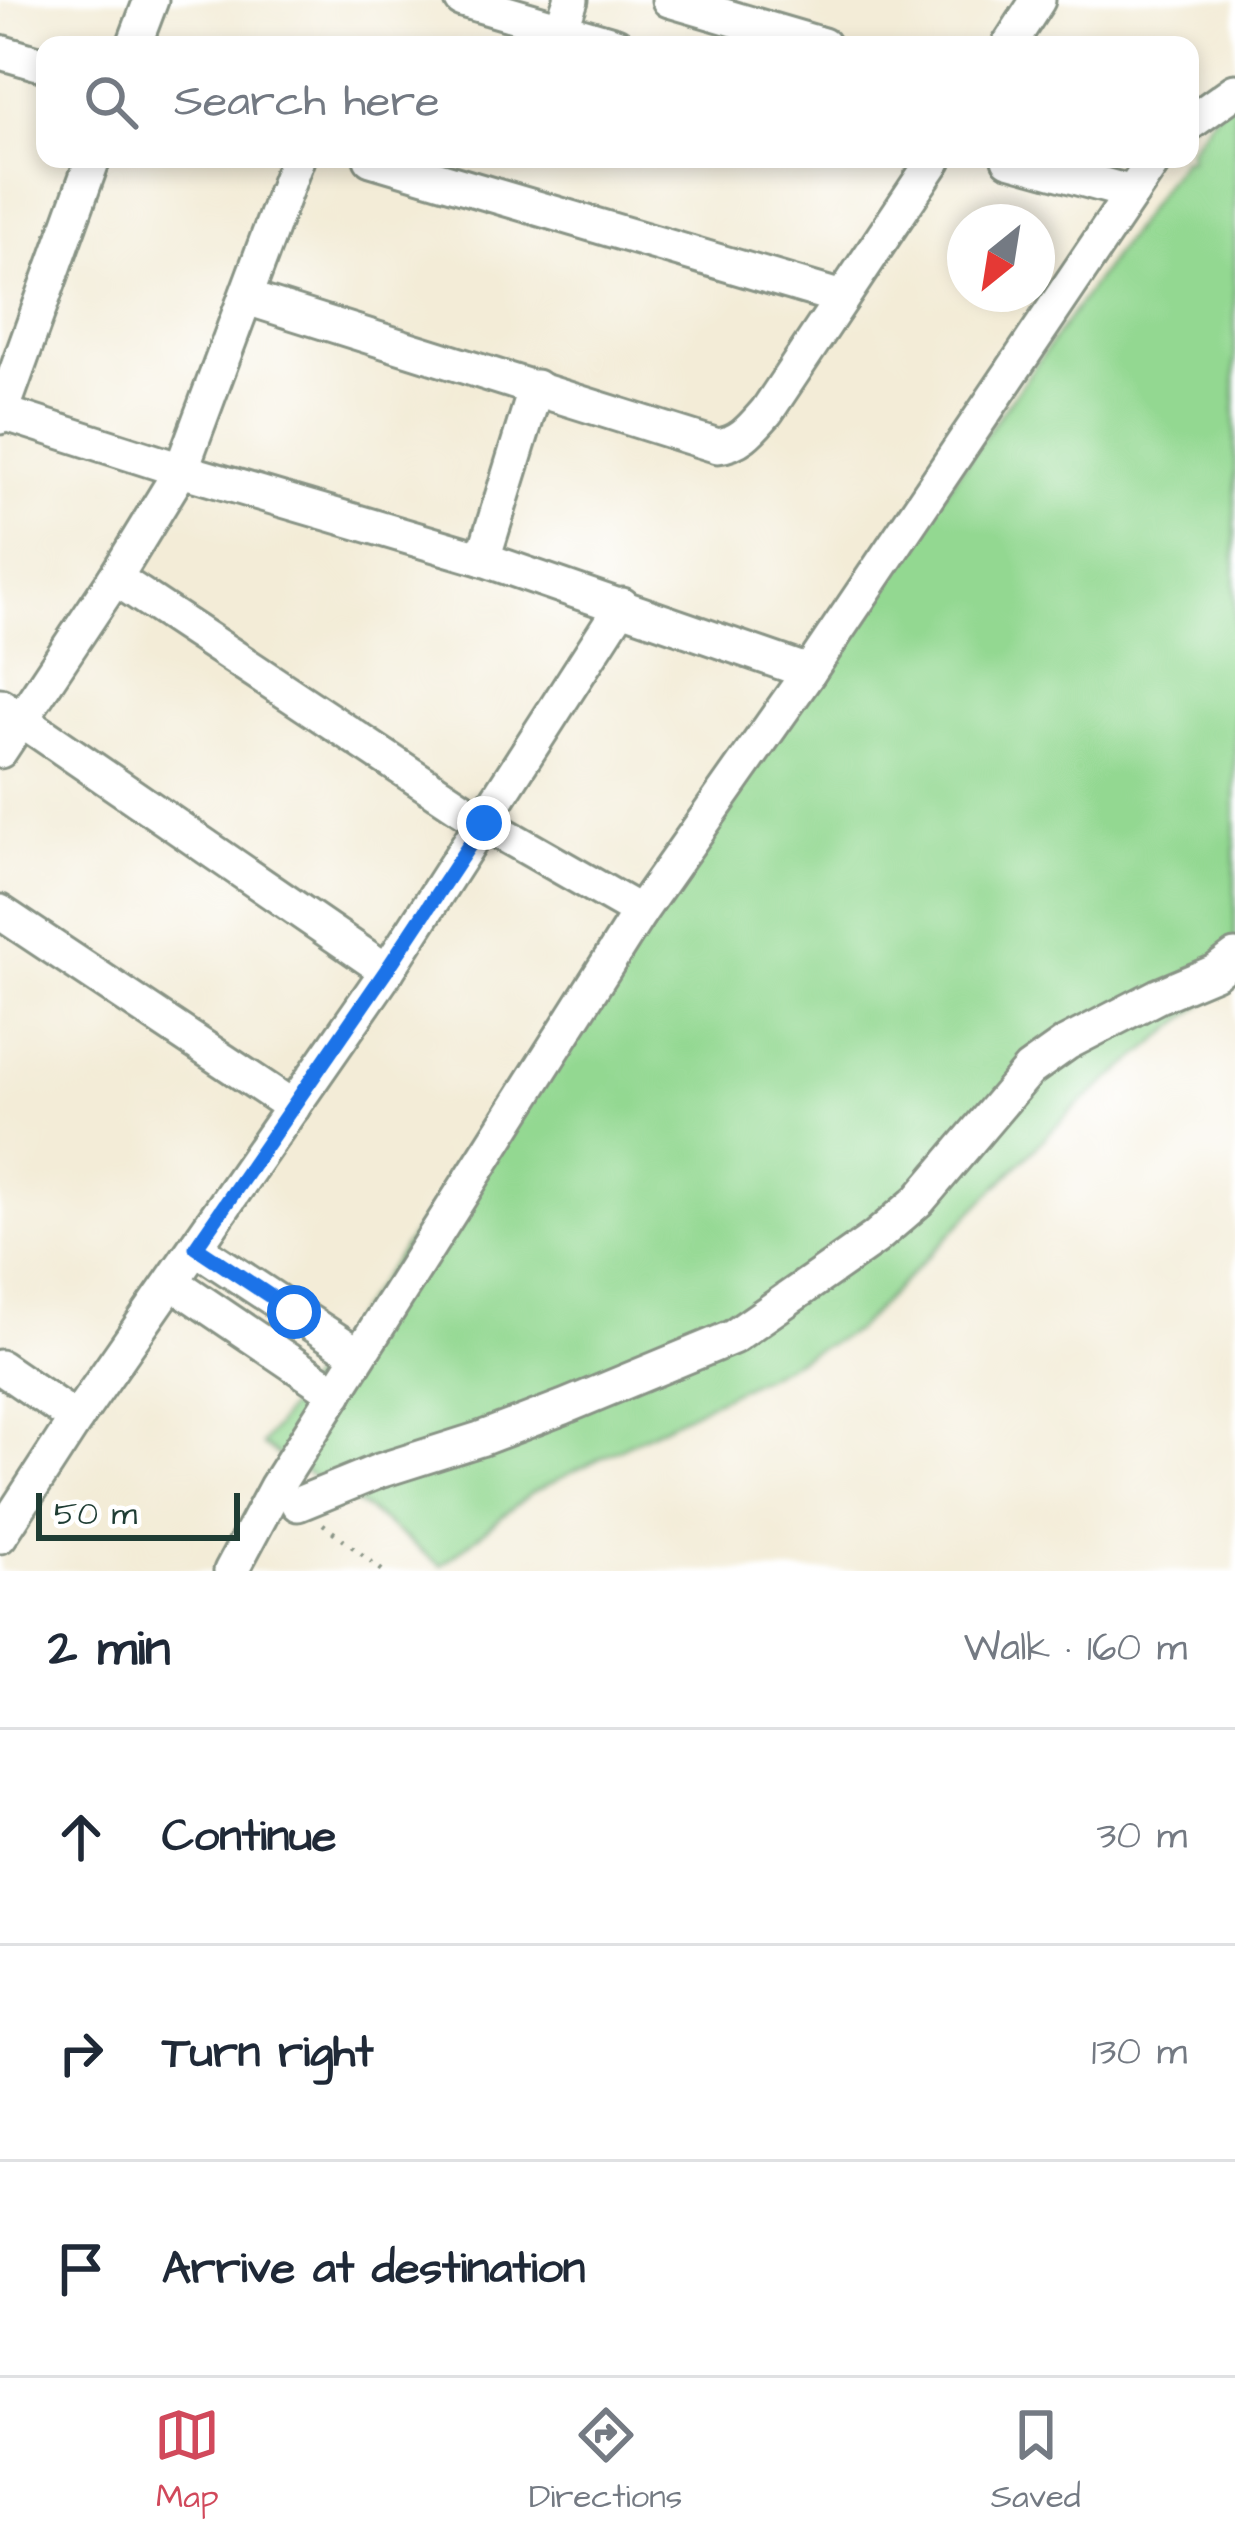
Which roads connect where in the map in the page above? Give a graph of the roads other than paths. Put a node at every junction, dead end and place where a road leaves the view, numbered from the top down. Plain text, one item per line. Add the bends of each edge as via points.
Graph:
1 (151, 0) edge
2 (462, 0) edge
3 (669, 0) edge
4 (1038, 0) edge
5 (566, 14) edge
6 (137, 36) edge
7 (601, 36) edge
8 (793, 36) edge
9 (1015, 36) edge
10 (0, 52) edge
11 (36, 62) edge
12 (1235, 91) edge
13 (1199, 116) edge
14 (90, 168) edge
15 (294, 168) edge
16 (401, 168) edge
17 (928, 168) edge
18 (1042, 168) edge
19 (1149, 168) edge
20 (1132, 193) junction
21 (247, 298) junction
22 (842, 298) junction
23 (536, 387) junction
24 (1, 414) edge
25 (181, 470) junction
26 (483, 560) junction
27 (115, 578) junction
28 (622, 605) junction
29 (809, 672) junction
30 (11, 712) edge
31 (0, 751) edge
32 (484, 823) junction
33 (0, 912) edge
34 (640, 912) junction
35 (1235, 957) edge
36 (386, 971) junction
37 (293, 1107) junction
38 (196, 1247) junction
39 (172, 1282) junction
40 (359, 1355) junction
41 (0, 1367) edge
42 (336, 1393) junction
43 (76, 1419) junction
44 (298, 1504) road end
45 (0, 1536) edge
46 (231, 1571) edge

1 - 6 street
2 - 5 street
3 - 8 street
4 - 9 street
5 - 7 street
10 - 11 street
12 - 13 street
14 - 24 street
15 - 21 street
16 - 22 street
17 - 22 street
18 - 20 street
19 - 20 street
20 - 29 street
21 - 23 street
21 - 25 street
22 - 23 street via 766,411 730,444
23 - 26 street
24 - 25 street
25 - 26 street
25 - 27 street
26 - 28 street
27 - 30 street
27 - 32 street
28 - 29 street
28 - 32 street
29 - 34 street
30 - 31 street
30 - 36 street
32 - 34 street
32 - 36 street
33 - 37 street
34 - 40 street
35 - 44 street via 1029,1070 919,1200 733,1337
36 - 37 street
37 - 38 street
38 - 39 street
38 - 40 street
39 - 42 street
39 - 43 street
40 - 42 street
41 - 43 street
42 - 46 street
43 - 45 street

